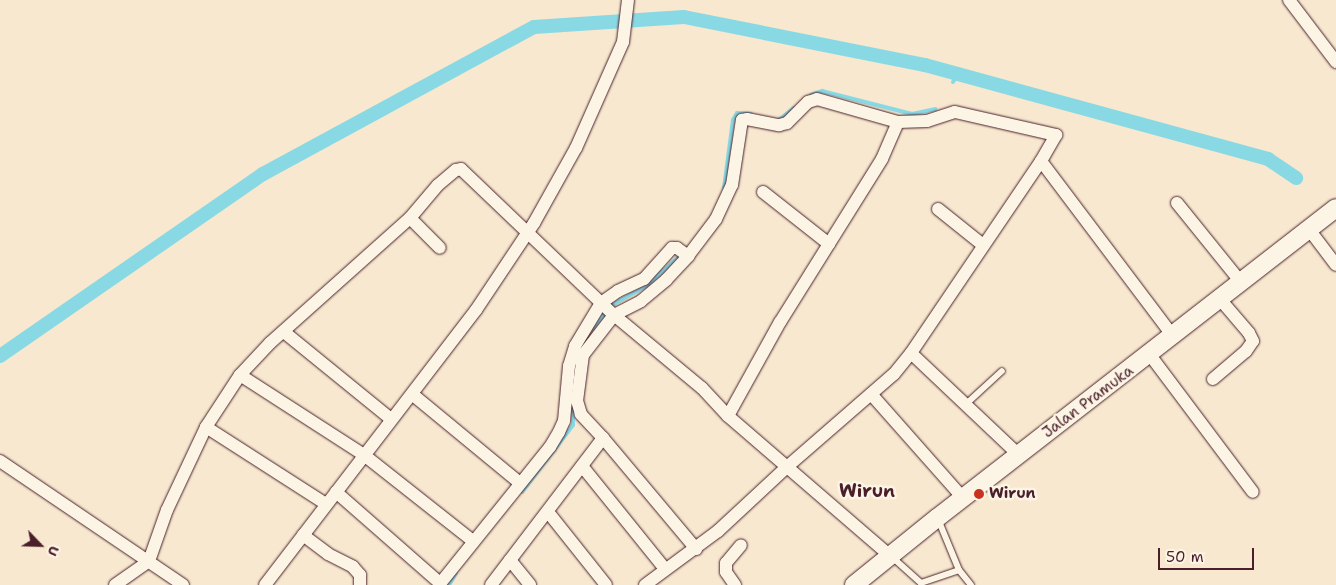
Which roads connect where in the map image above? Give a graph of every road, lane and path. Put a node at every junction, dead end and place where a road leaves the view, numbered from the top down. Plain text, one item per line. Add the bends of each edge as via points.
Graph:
1 (628, 0) edge
2 (1289, 0) edge
3 (1336, 62) edge
4 (898, 122) junction
5 (1040, 161) junction
6 (763, 192) dead end
7 (1177, 203) dead end
8 (1336, 208) edge
9 (938, 209) dead end
10 (410, 218) junction
11 (1314, 224) junction
12 (527, 234) junction
13 (829, 244) junction
14 (983, 245) junction
15 (440, 248) dead end
16 (685, 253) junction
17 (1336, 265) edge
18 (1240, 281) junction
19 (1220, 298) junction
20 (608, 309) junction
21 (284, 332) junction
22 (1173, 336) junction
23 (911, 353) junction
24 (1150, 354) junction
25 (1002, 371) dead end
26 (240, 375) junction
27 (1213, 379) dead end
28 (412, 394) junction
29 (870, 394) junction
30 (966, 405) junction
31 (728, 416) junction
32 (391, 419) junction
33 (206, 427) junction
34 (603, 438) junction
35 (364, 455) junction
36 (1019, 455) junction
37 (0, 461) edge
38 (582, 466) junction
39 (788, 466) junction
40 (520, 483) junction
41 (336, 492) junction
42 (1253, 492) dead end
43 (963, 498) junction
44 (326, 504) junction
45 (548, 512) junction
46 (937, 518) junction
47 (303, 535) junction
48 (473, 541) junction
49 (741, 545) dead end
50 (696, 549) junction
51 (890, 556) junction
52 (510, 560) junction
53 (149, 561) junction
54 (665, 570) junction
55 (959, 570) junction
56 (440, 584) edge
57 (115, 585) edge
58 (183, 585) edge
59 (265, 585) edge
60 (360, 585) edge
61 (491, 585) edge
62 (530, 585) edge
63 (606, 585) edge
64 (645, 585) edge
65 (735, 585) edge
66 (854, 585) edge
67 (971, 585) edge

1 - 12 street via 625,35 576,148
2 - 3 street
4 - 5 street via 916,122 955,112 1056,135
4 - 13 street via 882,159
4 - 16 street via 817,99 808,102 787,122 779,125 742,120 729,193 716,219
5 - 14 street
5 - 22 street
6 - 13 street
7 - 18 street
8 - 11 main road, Jalan Pramuka
9 - 14 street
10 - 12 street via 438,186 461,169
10 - 15 street
10 - 21 street
11 - 17 street
11 - 18 main road, Jalan Pramuka
12 - 20 street
12 - 28 street via 476,310
13 - 31 street via 780,322
14 - 23 street
16 - 20 street via 641,301
16 - 20 street via 672,248 644,279 618,291
18 - 19 main road, Jalan Pramuka
19 - 22 main road, Jalan Pramuka
19 - 27 street via 1253,341
20 - 31 street via 702,388
20 - 34 street via 583,355 577,401 581,414
20 - 40 street via 575,346 569,366 564,421
21 - 26 street
21 - 32 street
22 - 24 main road, Jalan Pramuka
23 - 29 street via 894,374
23 - 30 street
24 - 36 main road, Jalan Pramuka
24 - 42 street
25 - 30 lane
26 - 33 street
26 - 35 street
28 - 32 street
28 - 40 street
29 - 39 street
29 - 43 street
30 - 36 street
31 - 39 street
32 - 35 street
33 - 44 street
33 - 53 street via 167,510
34 - 38 street
34 - 50 street
35 - 41 street
35 - 48 street
36 - 43 main road, Jalan Pramuka
37 - 53 street
38 - 45 street
38 - 54 street
39 - 50 street
39 - 51 street
40 - 48 street
41 - 44 street
41 - 56 street
43 - 46 main road, Jalan Pramuka
44 - 47 street
45 - 52 street
45 - 63 street
46 - 51 main road, Jalan Pramuka
46 - 55 lane
47 - 59 street
47 - 60 street via 328,554 353,567 360,575
48 - 56 street
49 - 65 street via 726,564 726,572
50 - 54 street
51 - 55 lane via 921,583
51 - 66 main road, Jalan Pramuka
52 - 61 street
52 - 62 street
53 - 57 street
53 - 58 street
54 - 64 street
55 - 67 lane

